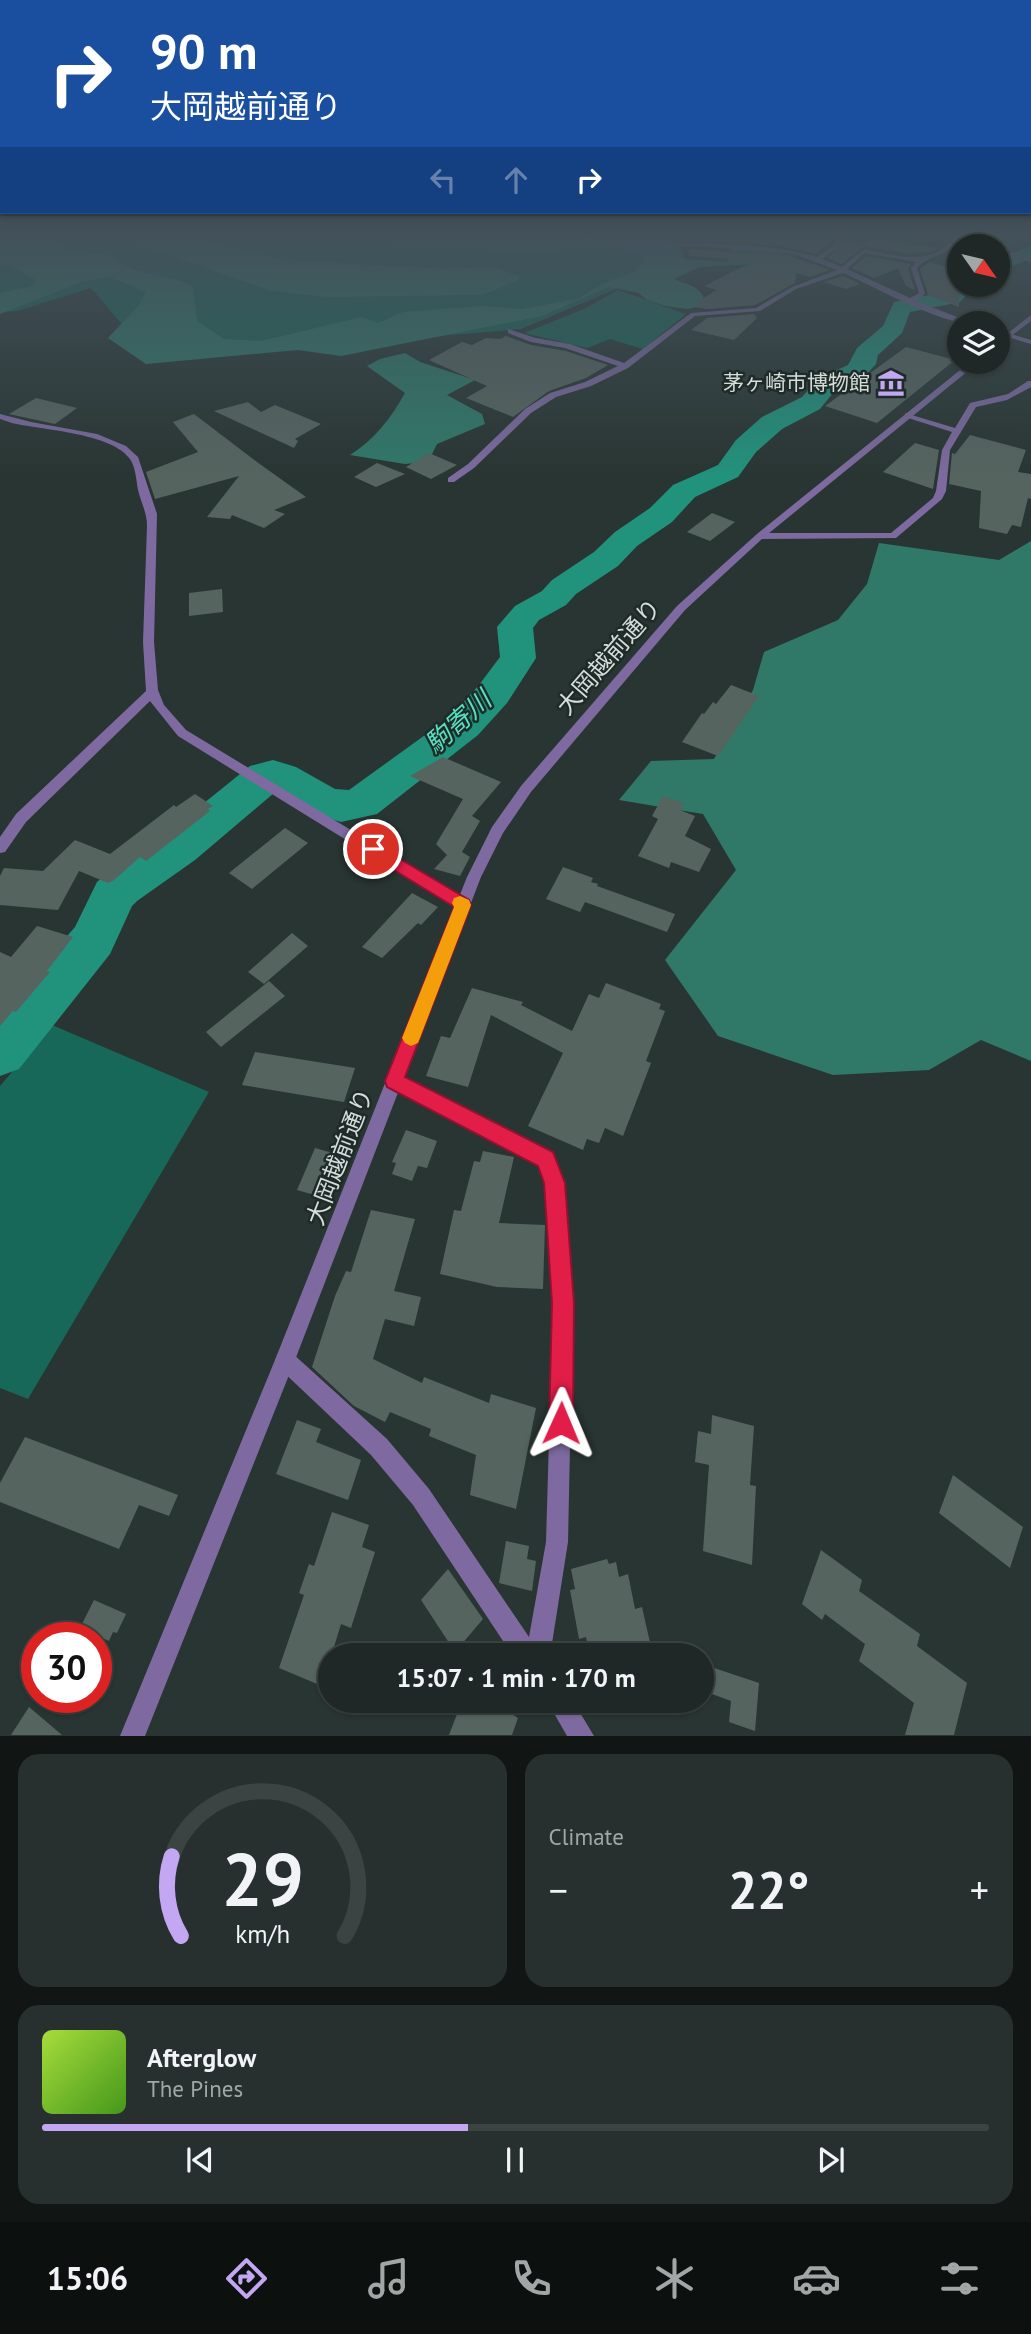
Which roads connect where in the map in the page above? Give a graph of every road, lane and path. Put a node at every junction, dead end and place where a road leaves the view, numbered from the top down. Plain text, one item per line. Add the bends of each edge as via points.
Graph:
1 (689, 317) edge
2 (1031, 317) edge
3 (511, 331) dead end
4 (1010, 333) edge
5 (1010, 336) edge
6 (1031, 342) edge
7 (625, 366) junction
8 (960, 374) edge
9 (1031, 383) edge
10 (908, 415) junction
11 (0, 416) edge
12 (957, 431) junction
13 (451, 480) dead end
14 (760, 536) junction
15 (152, 692) junction
16 (0, 848) edge
17 (463, 905) junction
18 (394, 1081) junction
19 (285, 1360) junction
20 (519, 1643) edge
21 (540, 1643) edge
22 (567, 1713) edge
23 (132, 1735) edge
24 (582, 1735) edge

1 - 7 street
2 - 4 street
3 - 7 street
5 - 6 street
7 - 13 street via 553,395 528,411
8 - 10 street, 大岡越前通り
9 - 12 street via 1002,399 973,405
10 - 12 street
10 - 14 street, 大岡越前通り
11 - 15 street via 115,443 127,449 141,469 152,526
12 - 14 street via 946,450 937,499 893,536
14 - 17 street, 大岡越前通り via 681,608 526,789 486,853
15 - 16 street via 21,818
15 - 17 street via 182,733
17 - 18 street, 大岡越前通り
18 - 19 street, 大岡越前通り
18 - 21 street via 546,1159 555,1183 563,1303 558,1528
19 - 20 street via 379,1447 421,1497
19 - 23 street, 大岡越前通り
22 - 24 street

